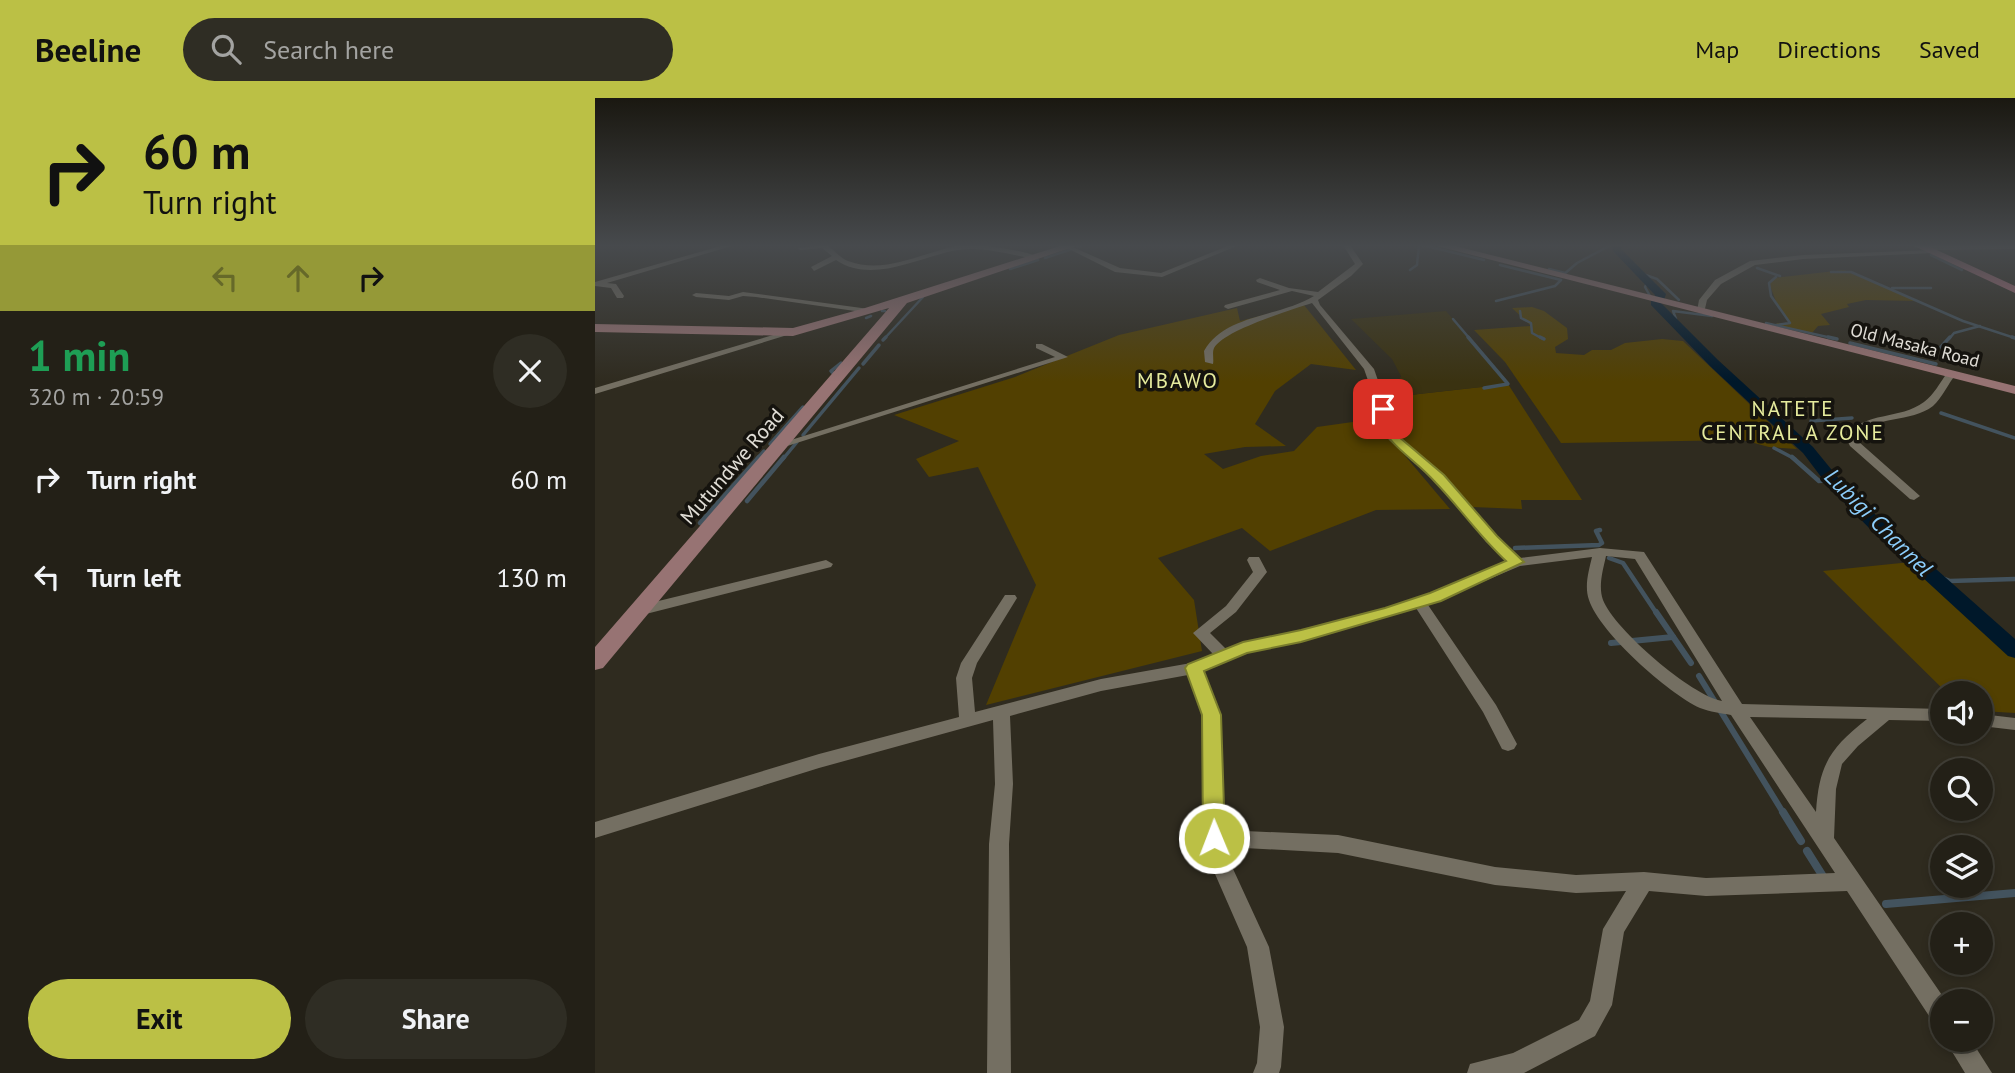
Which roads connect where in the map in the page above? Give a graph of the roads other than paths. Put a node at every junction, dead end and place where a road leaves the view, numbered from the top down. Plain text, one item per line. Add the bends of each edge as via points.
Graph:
1 (616, 290) edge
2 (932, 290) edge
3 (1286, 290) edge
4 (1300, 290) edge
5 (1327, 290) edge
6 (1619, 290) edge
7 (1711, 290) edge
8 (696, 295) dead end
9 (620, 296) dead end
10 (1317, 297) junction
11 (903, 300) junction
12 (1228, 307) dead end
13 (869, 311) junction
14 (1701, 311) junction
15 (595, 328) edge
16 (793, 332) junction
17 (1039, 346) dead end
18 (1210, 362) dead end
19 (1951, 374) junction
20 (2015, 390) edge
21 (595, 391) edge
22 (780, 445) junction
23 (1914, 496) dead end
24 (1600, 552) junction
25 (1254, 560) dead end
26 (1517, 562) junction
27 (826, 564) dead end
28 (1010, 598) dead end
29 (1419, 602) junction
30 (638, 611) junction
31 (1223, 655) junction
32 (595, 662) edge
33 (1194, 668) junction
34 (1737, 710) junction
35 (1001, 713) junction
36 (1886, 713) junction
37 (1930, 715) edge
38 (1993, 721) edge
39 (968, 722) junction
40 (2015, 724) edge
41 (1508, 744) dead end
42 (595, 830) edge
43 (1214, 838) junction
44 (1824, 841) junction
45 (1644, 881) junction
46 (1851, 882) junction
47 (1930, 998) edge
48 (1965, 1052) edge
49 (999, 1073) edge
50 (1265, 1073) edge
51 (1479, 1073) edge
52 (1980, 1073) edge

1 - 9 street
2 - 11 main road
3 - 12 street
4 - 10 street
5 - 10 street
6 - 14 main road, Old Masaka Road
7 - 14 street
8 - 13 street via 729,298 743,294
10 - 18 street via 1245,323 1211,345
10 - 26 street via 1317,306 1369,369 1382,419 1393,438 1440,478 1491,539
11 - 13 main road
11 - 22 main road, Mutundwe Road
13 - 16 main road
14 - 19 main road, Old Masaka Road
15 - 16 main road
16 - 21 street
17 - 22 street via 1063,357
19 - 20 main road, Old Masaka Road
19 - 23 street via 1927,405 1850,436
22 - 30 main road, Mutundwe Road
24 - 26 street
24 - 34 street via 1639,555
24 - 34 street via 1596,603 1630,645 1692,695
25 - 31 street via 1260,572 1231,609 1201,633
26 - 29 street
27 - 30 street
28 - 39 street via 969,663 964,678
29 - 31 street
29 - 41 street via 1485,700
30 - 32 main road, Mutundwe Road
31 - 33 street
33 - 35 street via 1101,685
33 - 43 street via 1211,715
34 - 36 street
34 - 44 street
35 - 39 street
35 - 49 street via 1005,784 999,844
36 - 37 street
36 - 44 street via 1834,762
38 - 40 street
39 - 42 street via 819,761
43 - 45 street via 1338,844 1529,880 1576,884
43 - 50 street via 1218,858 1258,947 1272,1027
44 - 46 street
45 - 46 street via 1706,887
45 - 51 street via 1614,929 1601,1005 1587,1028 1516,1064
46 - 47 street
48 - 52 street

